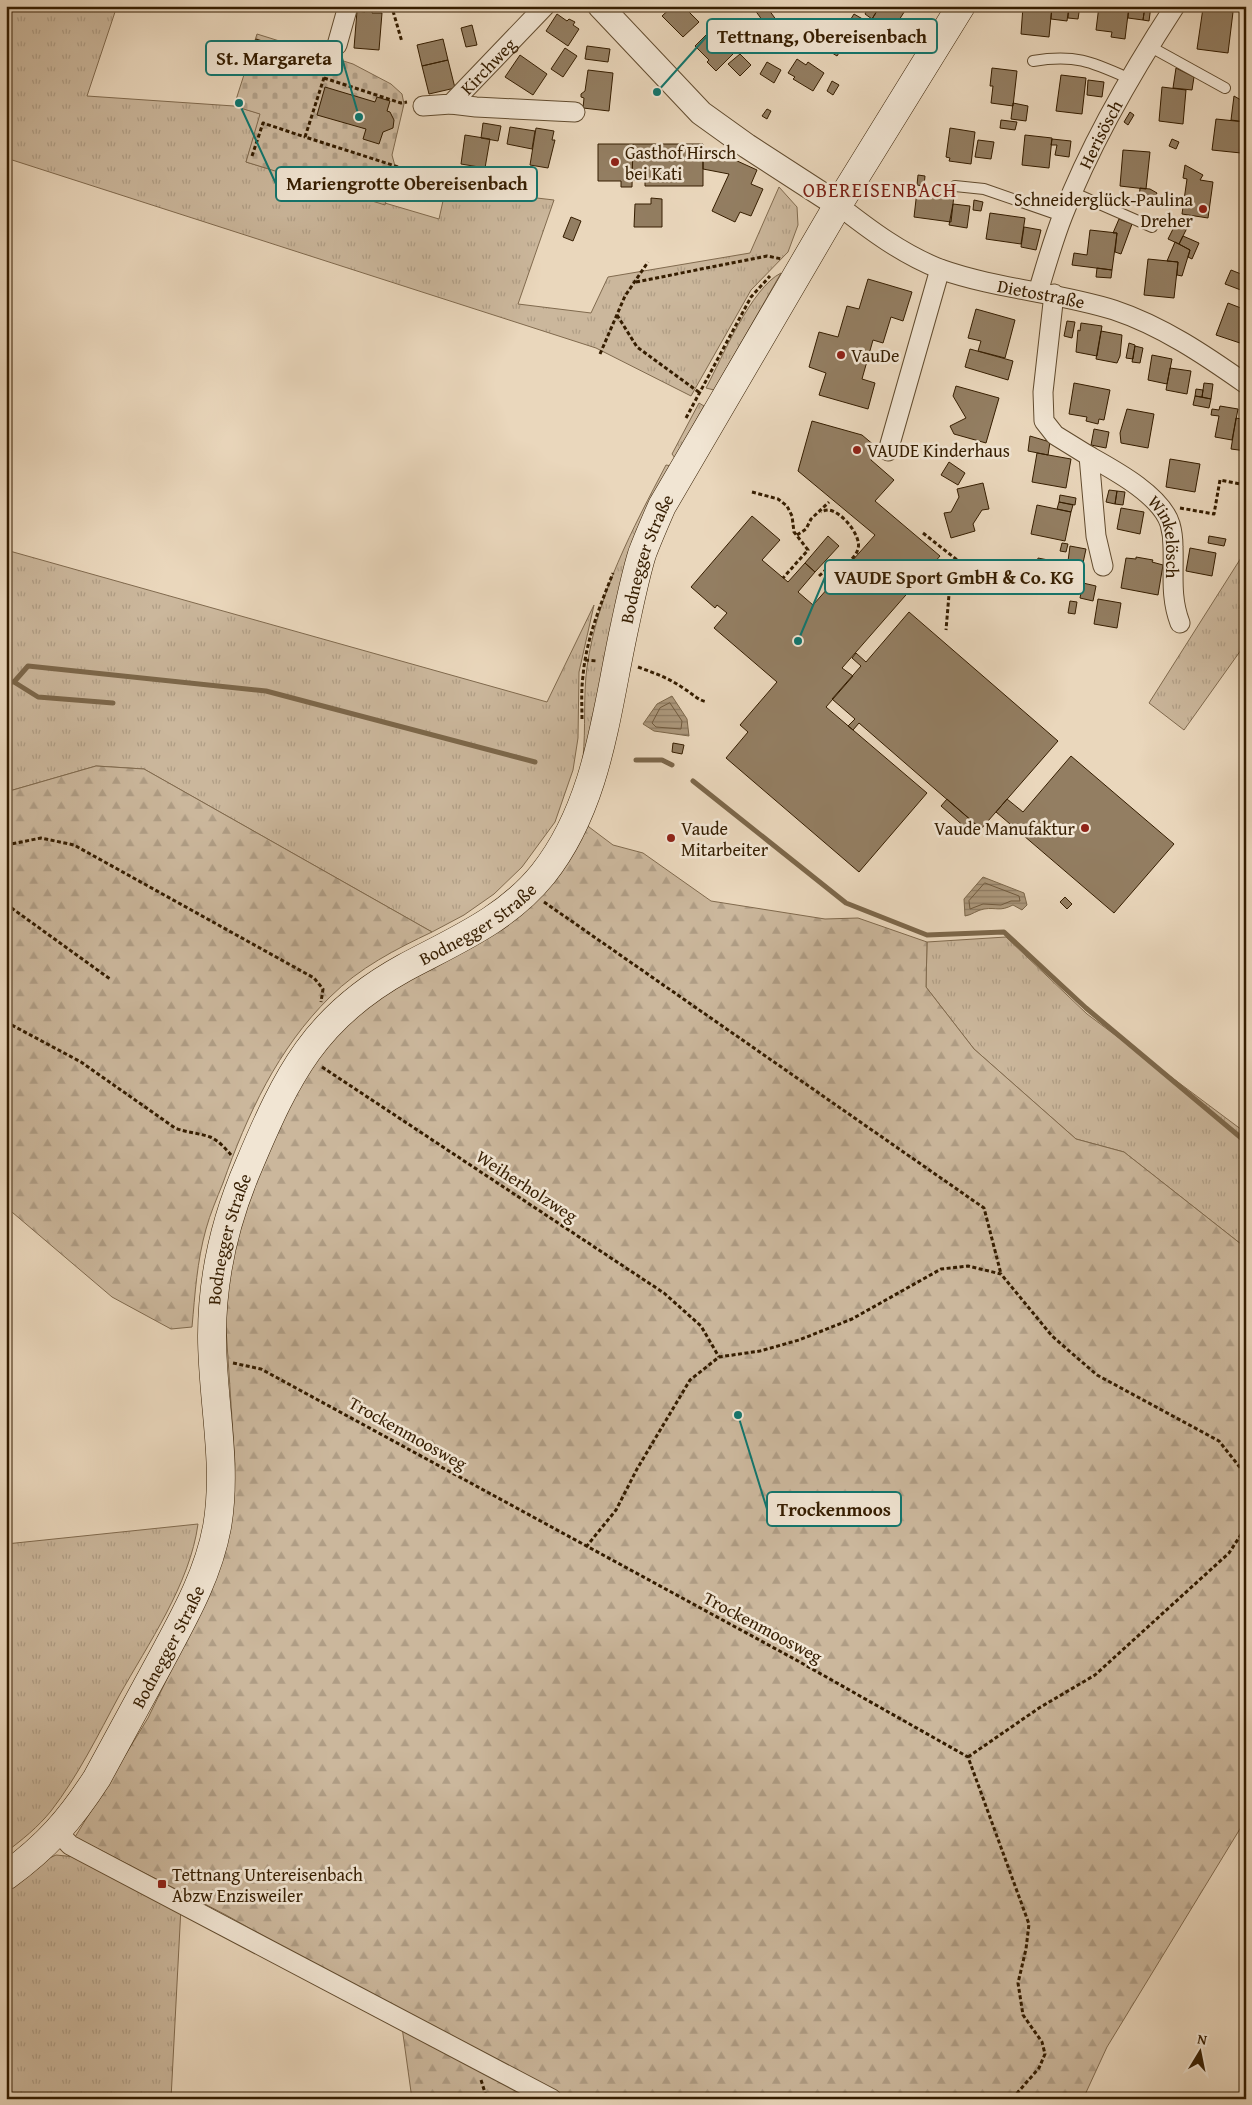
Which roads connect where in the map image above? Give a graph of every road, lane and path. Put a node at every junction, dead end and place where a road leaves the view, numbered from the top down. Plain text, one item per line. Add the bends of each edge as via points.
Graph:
1 (348, 6) edge
2 (389, 6) edge
3 (545, 6) edge
4 (600, 6) edge
5 (960, 6) edge
6 (1175, 6) edge
7 (402, 42) dead end
8 (336, 45) joint
9 (1149, 46) junction
10 (286, 49) dead end
11 (1033, 61) dead end
12 (329, 63) junction
13 (324, 78) junction
14 (1130, 79) junction
15 (1225, 88) dead end
16 (416, 104) joint
17 (451, 104) junction
18 (575, 112) dead end
19 (305, 136) junction
20 (252, 156) dead end
21 (411, 171) dead end
22 (955, 186) dead end
23 (1072, 192) junction
24 (838, 205) junction
25 (1062, 216) junction
26 (1152, 227) dead end
27 (648, 262) dead end
28 (782, 265) dead end
29 (940, 268) junction
30 (772, 274) dead end
31 (636, 282) junction
32 (1046, 293) junction
33 (617, 315) junction
34 (600, 354) dead end
35 (687, 383) dead end
36 (1246, 384) edge
37 (682, 425) dead end
38 (888, 451) dead end
39 (1089, 456) junction
40 (1246, 485) edge
41 (752, 492) dead end
42 (829, 502) dead end
43 (1158, 504) junction
44 (820, 512) junction
45 (923, 533) dead end
46 (796, 535) junction
47 (1103, 566) dead end
48 (614, 570) dead end
49 (819, 576) dead end
50 (783, 578) dead end
51 (1180, 623) dead end
52 (946, 630) dead end
53 (585, 660) junction
54 (601, 661) dead end
55 (635, 666) dead end
56 (707, 702) dead end
57 (582, 725) dead end
58 (6, 845) edge
59 (528, 891) junction
60 (6, 904) edge
61 (110, 979) dead end
62 (320, 1004) dead end
63 (6, 1022) edge
64 (303, 1055) junction
65 (238, 1153) dead end
66 (1001, 1274) junction
67 (719, 1357) junction
68 (213, 1360) junction
69 (1246, 1475) edge
70 (1246, 1527) edge
71 (586, 1547) junction
72 (968, 1757) junction
73 (58, 1832) junction
74 (6, 1876) edge
75 (552, 2099) edge
76 (1012, 2099) edge

1 - 8 street
2 - 7 path
3 - 17 street, Kirchweg
4 - 24 street via 701,112
5 - 24 main road, Bodnegger Straße
6 - 9 street, Herisösch
8 - 12 path
9 - 14 street, Herisösch
9 - 15 lane
10 - 12 path
11 - 14 lane, Herisösch via 1066,57 1094,63
12 - 13 path
13 - 16 path
13 - 19 path
14 - 23 street, Herisösch
16 - 17 street, Kirchweg
17 - 18 street, Kirchweg
19 - 20 path via 262,123
19 - 21 path
22 - 25 lane via 984,189
23 - 25 street, Herisösch
23 - 26 lane, Herisösch
24 - 29 street, Dietostraße via 881,239
24 - 59 main road, Bodnegger Straße via 662,506 642,554 587,795 567,840
25 - 32 street, Herisösch
27 - 31 path
28 - 31 path via 786,260 767,256
29 - 32 street, Dietostraße via 1002,286
29 - 38 street
30 - 37 path via 751,297
31 - 33 path via 625,296
32 - 36 street, Dietostraße via 1139,320 1200,352
32 - 39 street, Winkelösch via 1044,421 1055,435
33 - 34 path
33 - 35 path via 637,347
39 - 43 street, Winkelösch via 1132,482
39 - 47 street via 1096,536
40 - 43 path via 1220,480 1214,514
41 - 46 path via 778,499 787,506
42 - 44 path
43 - 51 street, Winkelösch via 1170,524 1174,607
44 - 46 path
44 - 49 path via 829,510 849,524 856,534 858,549 845,566 829,567
45 - 52 path via 961,564 950,583
46 - 50 path via 808,550
48 - 53 path via 596,615
53 - 54 path
53 - 57 path
55 - 56 path via 661,675
58 - 62 path via 41,838 74,845 314,978 322,989
59 - 64 main road, Bodnegger Straße via 492,920 405,967 358,997 318,1034
59 - 66 path via 984,1208
60 - 61 path
63 - 65 path via 81,1062 175,1128 210,1137 234,1160
64 - 67 path, Weiherholzweg via 664,1293 700,1326
64 - 68 main road, Bodnegger Straße via 279,1097 228,1217 215,1284
66 - 67 path via 968,1266 941,1269 852,1319 799,1340 760,1351
66 - 69 path via 1052,1336 1097,1375 1219,1441
67 - 71 path via 690,1380 616,1510
68 - 71 path, Trockenmoosweg via 261,1369
68 - 73 main road, Bodnegger Straße via 221,1457 220,1490 218,1524 205,1571 186,1613 97,1778
70 - 72 path via 1229,1554 1095,1674
71 - 72 path, Trockenmoosweg
72 - 76 path via 1028,1924 1018,1983 1023,2015 1042,2042 1045,2054 1040,2068
73 - 74 main road, Bodnegger Straße via 43,1848
73 - 75 street via 70,1845

